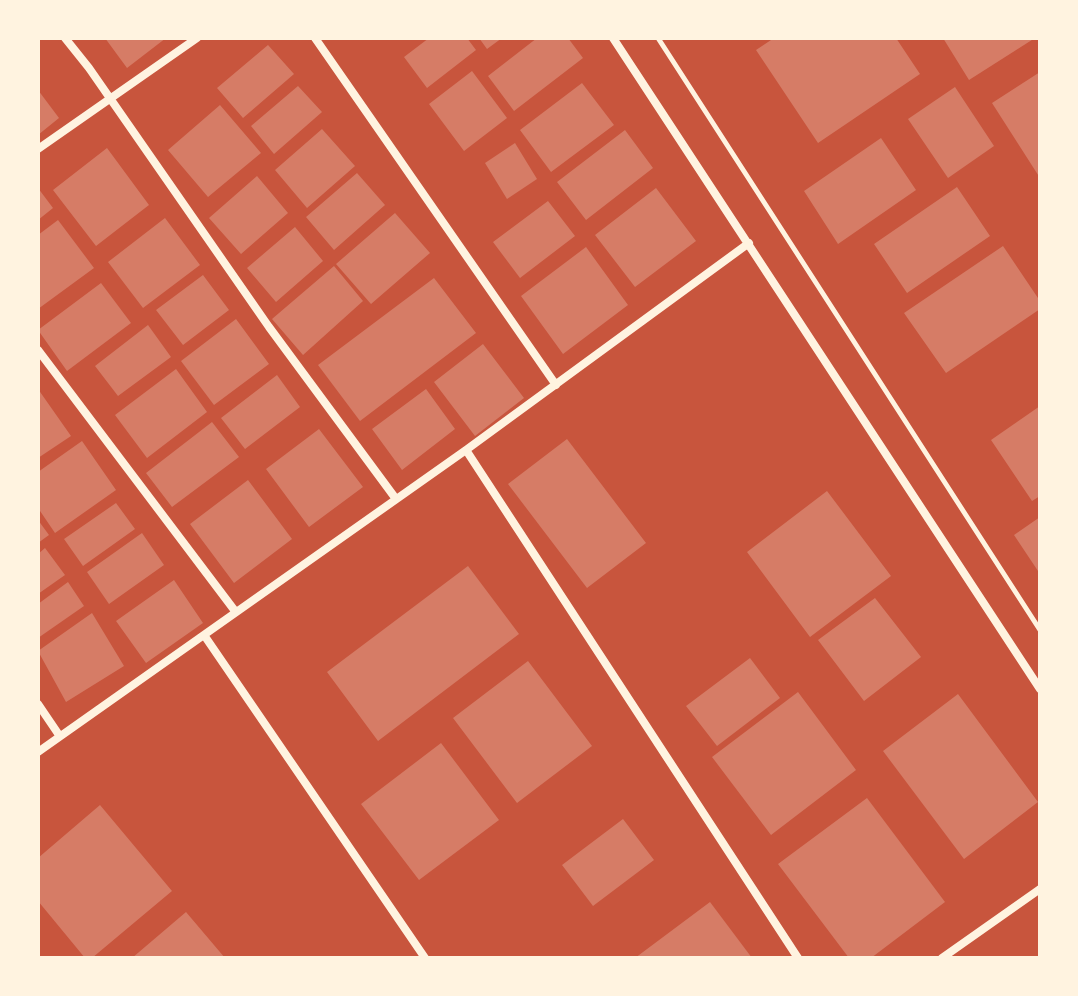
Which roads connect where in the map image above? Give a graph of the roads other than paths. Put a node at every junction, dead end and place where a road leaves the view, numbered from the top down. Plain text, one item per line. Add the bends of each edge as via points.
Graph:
1 (65, 38) edge
2 (197, 38) edge
3 (315, 38) edge
4 (613, 38) edge
5 (110, 98) junction
6 (38, 149) edge
7 (749, 243) junction
8 (38, 350) edge
9 (556, 385) junction
10 (466, 450) junction
11 (396, 499) junction
12 (235, 611) junction
13 (204, 635) junction
14 (1040, 689) edge
15 (38, 704) edge
16 (59, 735) junction
17 (38, 752) edge
18 (1040, 889) edge
19 (425, 958) edge
20 (798, 958) edge
21 (942, 958) edge

1 - 5 street
2 - 5 street
3 - 9 street
4 - 7 street
5 - 6 street
5 - 11 street
7 - 9 street
7 - 14 street
8 - 12 street
9 - 10 street
10 - 11 street
10 - 20 street
11 - 12 street
12 - 13 street
13 - 16 street
13 - 19 street
15 - 16 street
16 - 17 street
18 - 21 street

